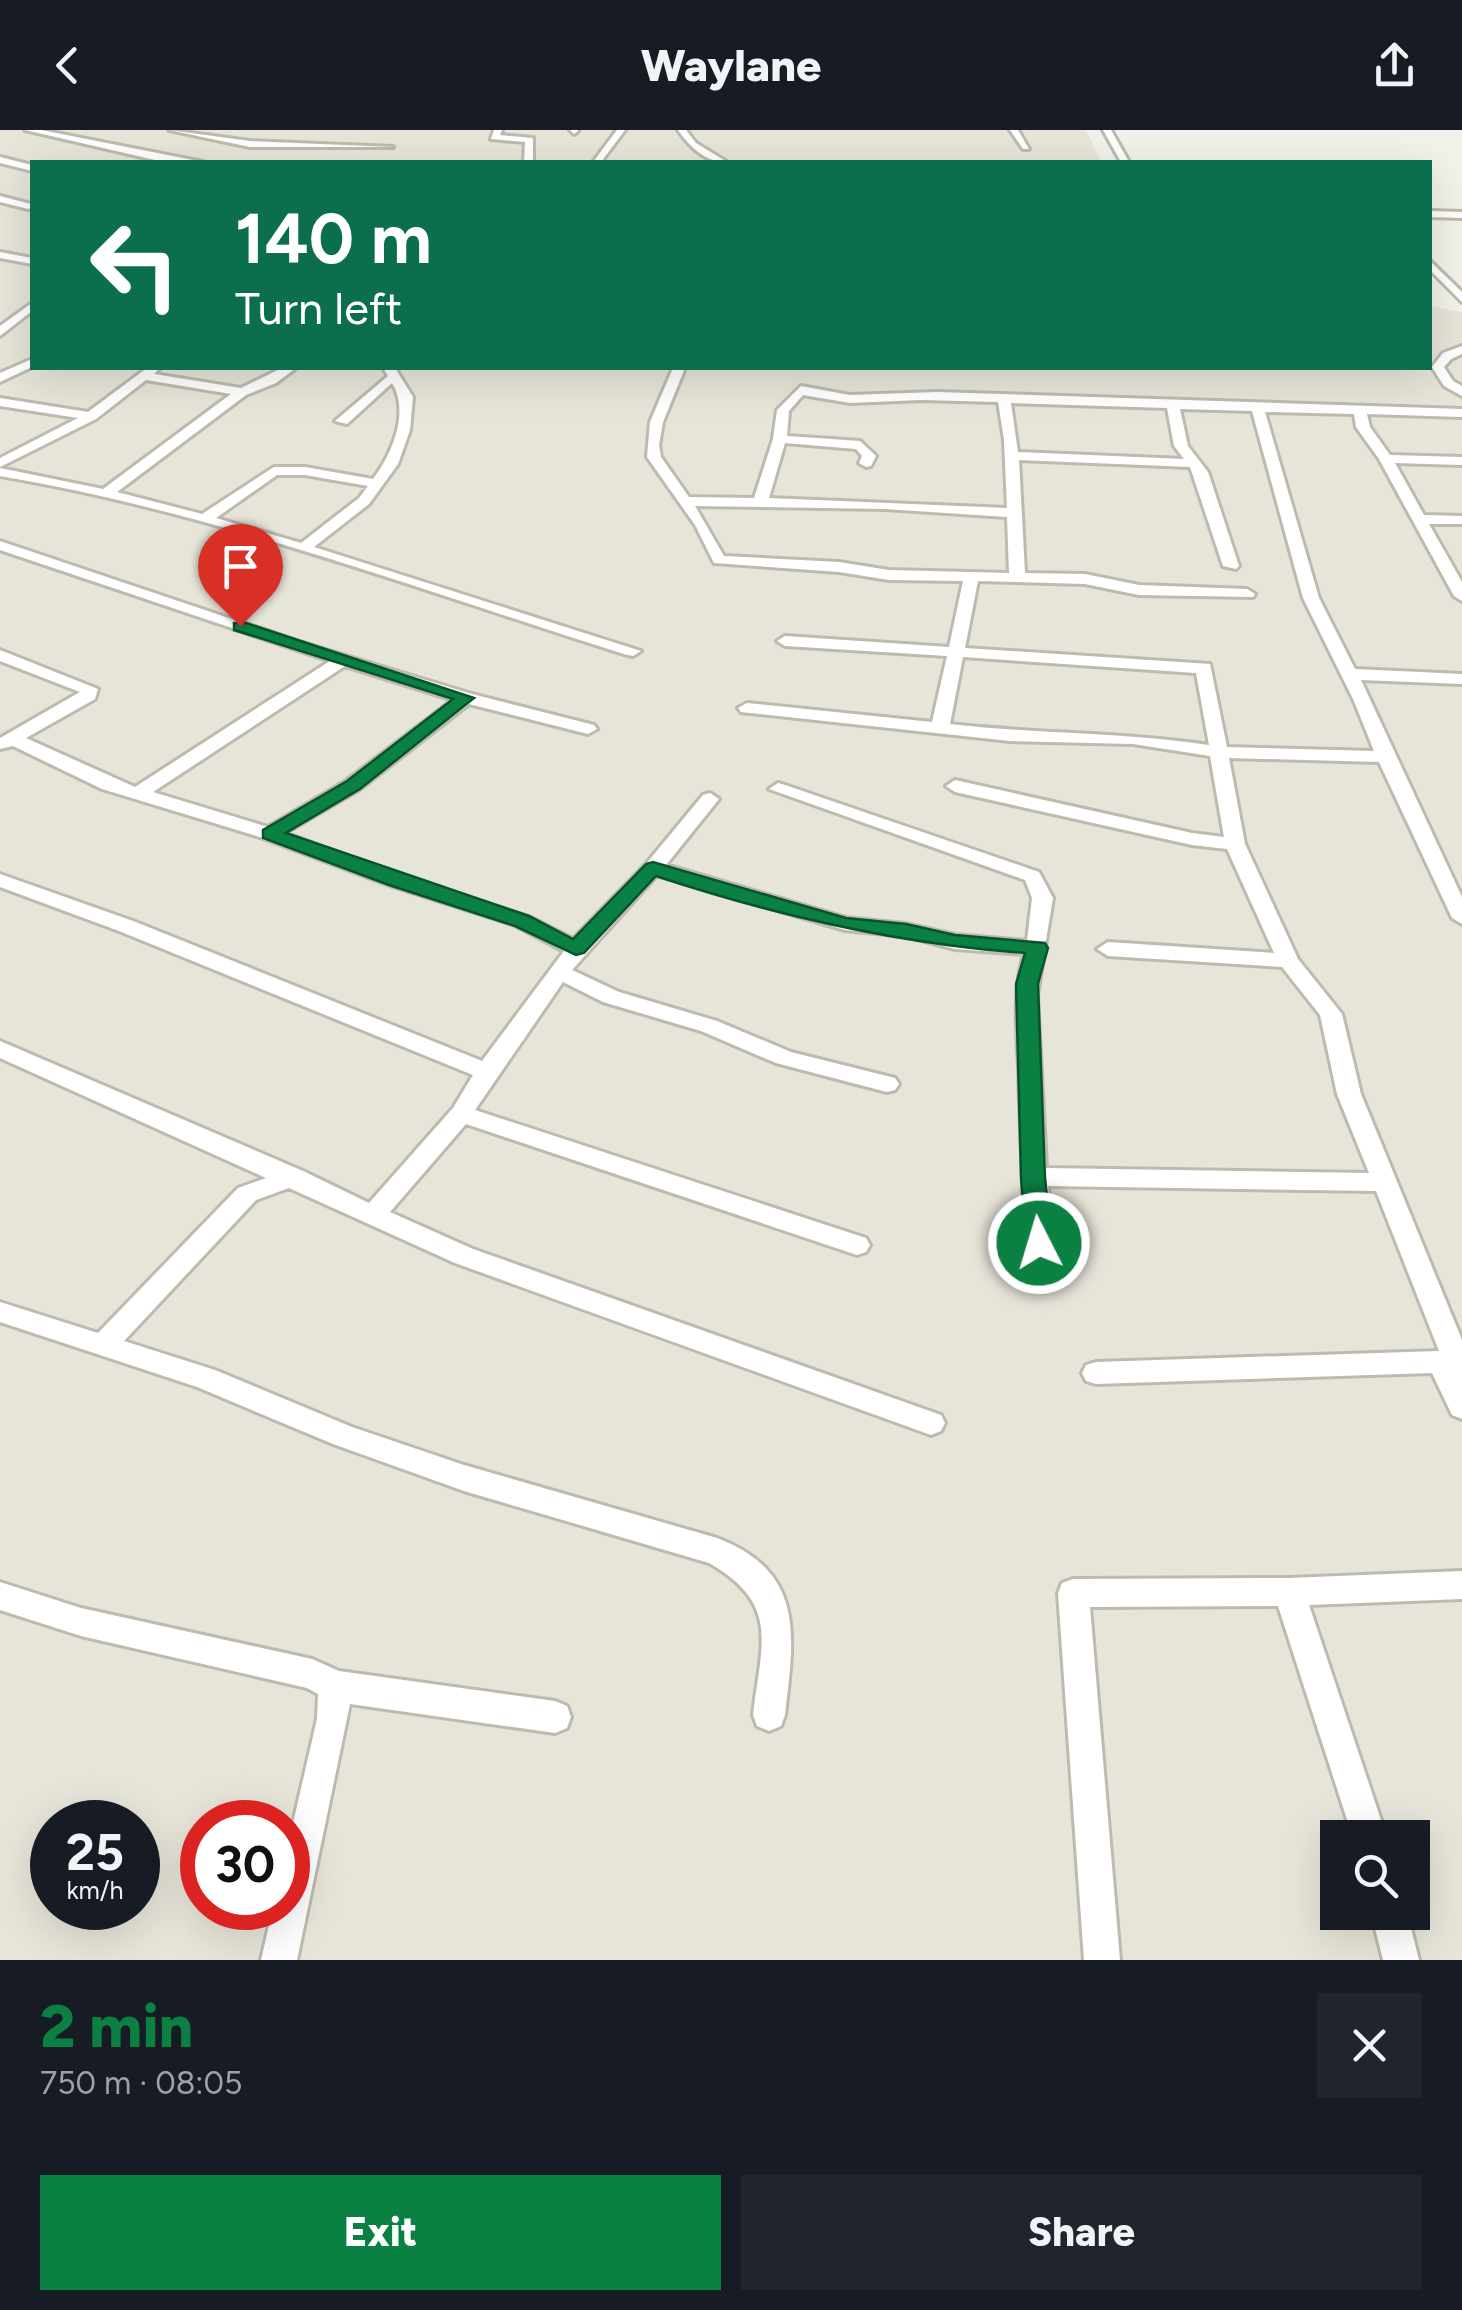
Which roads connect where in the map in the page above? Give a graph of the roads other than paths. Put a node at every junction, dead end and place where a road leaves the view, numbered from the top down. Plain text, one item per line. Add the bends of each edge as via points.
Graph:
1 (29, 130) edge
2 (173, 130) edge
3 (498, 130) edge
4 (621, 130) edge
5 (682, 130) edge
6 (1014, 130) edge
7 (1108, 130) edge
8 (332, 132) dead end
9 (360, 139) dead end
10 (389, 147) dead end
11 (1026, 147) dead end
12 (0, 160) edge
13 (176, 160) edge
14 (530, 160) edge
15 (598, 160) edge
16 (719, 160) edge
17 (1124, 160) edge
18 (30, 168) edge
19 (0, 199) edge
20 (28, 206) dead end
21 (1432, 214) edge
22 (1462, 215) edge
23 (0, 255) edge
24 (30, 261) edge
25 (1432, 266) edge
26 (10, 268) dead end
27 (1462, 299) edge
28 (26, 319) edge
29 (0, 332) edge
30 (1462, 350) edge
31 (30, 364) edge
32 (1434, 366) edge
33 (287, 370) edge
34 (678, 370) edge
35 (149, 372) edge
36 (392, 372) edge
37 (800, 372) dead end
38 (0, 378) edge
39 (801, 390) junction
40 (242, 392) junction
41 (1462, 392) edge
42 (1004, 400) junction
43 (0, 402) edge
44 (1173, 406) junction
45 (1258, 410) junction
46 (1360, 412) junction
47 (1462, 413) edge
48 (92, 416) junction
49 (342, 421) dead end
50 (780, 439) junction
51 (1012, 456) junction
52 (1386, 459) junction
53 (1462, 461) edge
54 (0, 463) edge
55 (866, 463) dead end
56 (1190, 463) junction
57 (0, 472) edge
58 (379, 484) junction
59 (104, 494) junction
60 (684, 500) junction
61 (760, 503) junction
62 (1016, 513) junction
63 (1417, 519) junction
64 (203, 520) junction
65 (1462, 520) edge
66 (0, 545) edge
67 (303, 549) junction
68 (1231, 566) dead end
69 (972, 574) junction
70 (1017, 575) junction
71 (1247, 594) dead end
72 (1462, 596) edge
73 (785, 641) dead end
74 (958, 650) junction
75 (634, 651) dead end
76 (2, 659) edge
77 (343, 660) junction
78 (1348, 674) junction
79 (1462, 679) edge
80 (466, 698) junction
81 (747, 708) dead end
82 (588, 728) dead end
83 (940, 728) junction
84 (7, 742) edge
85 (1221, 752) junction
86 (1387, 757) junction
87 (954, 786) dead end
88 (778, 789) dead end
89 (139, 793) junction
90 (710, 800) dead end
91 (270, 834) junction
92 (1235, 844) junction
93 (653, 868) junction
94 (0, 880) edge
95 (1462, 918) edge
96 (1037, 948) junction
97 (576, 949) junction
98 (1108, 949) dead end
99 (1288, 961) junction
100 (560, 973) junction
101 (0, 1049) edge
102 (486, 1072) junction
103 (887, 1084) dead end
104 (461, 1114) junction
105 (294, 1177) junction
106 (1033, 1178) junction
107 (1382, 1182) junction
108 (373, 1216) junction
109 (857, 1245) dead end
110 (1042, 1276) dead end
111 (0, 1312) edge
112 (102, 1346) junction
113 (1454, 1362) edge
114 (1096, 1372) dead end
115 (1462, 1408) edge
116 (931, 1423) dead end
117 (1462, 1585) edge
118 (1289, 1592) junction
119 (0, 1596) edge
120 (335, 1686) junction
121 (769, 1715) dead end
122 (555, 1717) dead end
123 (1364, 1820) edge
124 (1394, 1930) edge
125 (279, 1960) edge
126 (1102, 1960) edge
127 (1401, 1960) edge

1 - 13 street
2 - 10 street via 250,144
3 - 14 street via 494,137 530,140
4 - 15 street
5 - 16 street
6 - 11 street
7 - 17 street
8 - 9 street
12 - 18 street
19 - 20 street
21 - 22 street
23 - 24 street
24 - 26 street
25 - 27 street
28 - 29 street
30 - 32 street
31 - 38 street
32 - 41 street
33 - 40 street
34 - 60 street via 651,445
35 - 40 street
35 - 48 street
36 - 49 street
36 - 58 street via 407,397 403,430
37 - 39 street
39 - 42 street via 824,397
39 - 50 street via 782,410
40 - 59 street
42 - 44 street
42 - 51 street
43 - 48 street
44 - 45 street
44 - 56 street
45 - 46 street
45 - 78 street via 1311,598
46 - 47 street
46 - 52 street
48 - 54 street
50 - 55 street via 860,445 869,456
50 - 61 street
51 - 56 street
51 - 62 street
52 - 53 street
52 - 63 street
56 - 68 street via 1200,472
57 - 59 street
58 - 64 street via 274,471
58 - 67 street
59 - 64 street
60 - 61 street
60 - 69 street via 719,560
61 - 62 street
62 - 70 street
63 - 65 street
63 - 72 street
64 - 67 street
66 - 77 street
67 - 75 street
69 - 70 street
69 - 74 street
70 - 71 street
73 - 74 street
74 - 83 street
74 - 85 street via 1204,668
76 - 84 street via 63,678 90,695
77 - 80 street
77 - 89 street
78 - 79 street
78 - 86 street
80 - 82 street
80 - 91 street via 353,785
81 - 83 street
83 - 85 street via 1133,739
84 - 89 street
85 - 86 street
85 - 92 street
86 - 95 street
87 - 92 street
88 - 96 street via 1032,876 1043,892
89 - 91 street
90 - 93 street
91 - 97 street via 522,921
92 - 99 street
93 - 96 street via 845,924
93 - 97 street
94 - 102 street
96 - 106 street via 1027,984
97 - 100 street
98 - 99 street
99 - 107 street via 1331,1014 1349,1094
100 - 102 street
100 - 103 street via 784,1058
101 - 105 street
102 - 104 street
104 - 108 street
104 - 109 street
105 - 108 street
105 - 112 street via 246,1194
106 - 107 street
106 - 110 street
107 - 113 street
108 - 116 street via 464,1256
111 - 112 street
112 - 121 street via 205,1378 464,1478 746,1565 767,1587 776,1612
113 - 114 street
113 - 115 street
117 - 118 street
118 - 123 street
118 - 126 street via 1073,1593
119 - 120 street via 113,1630 312,1674
120 - 122 street
120 - 125 street
124 - 127 street

